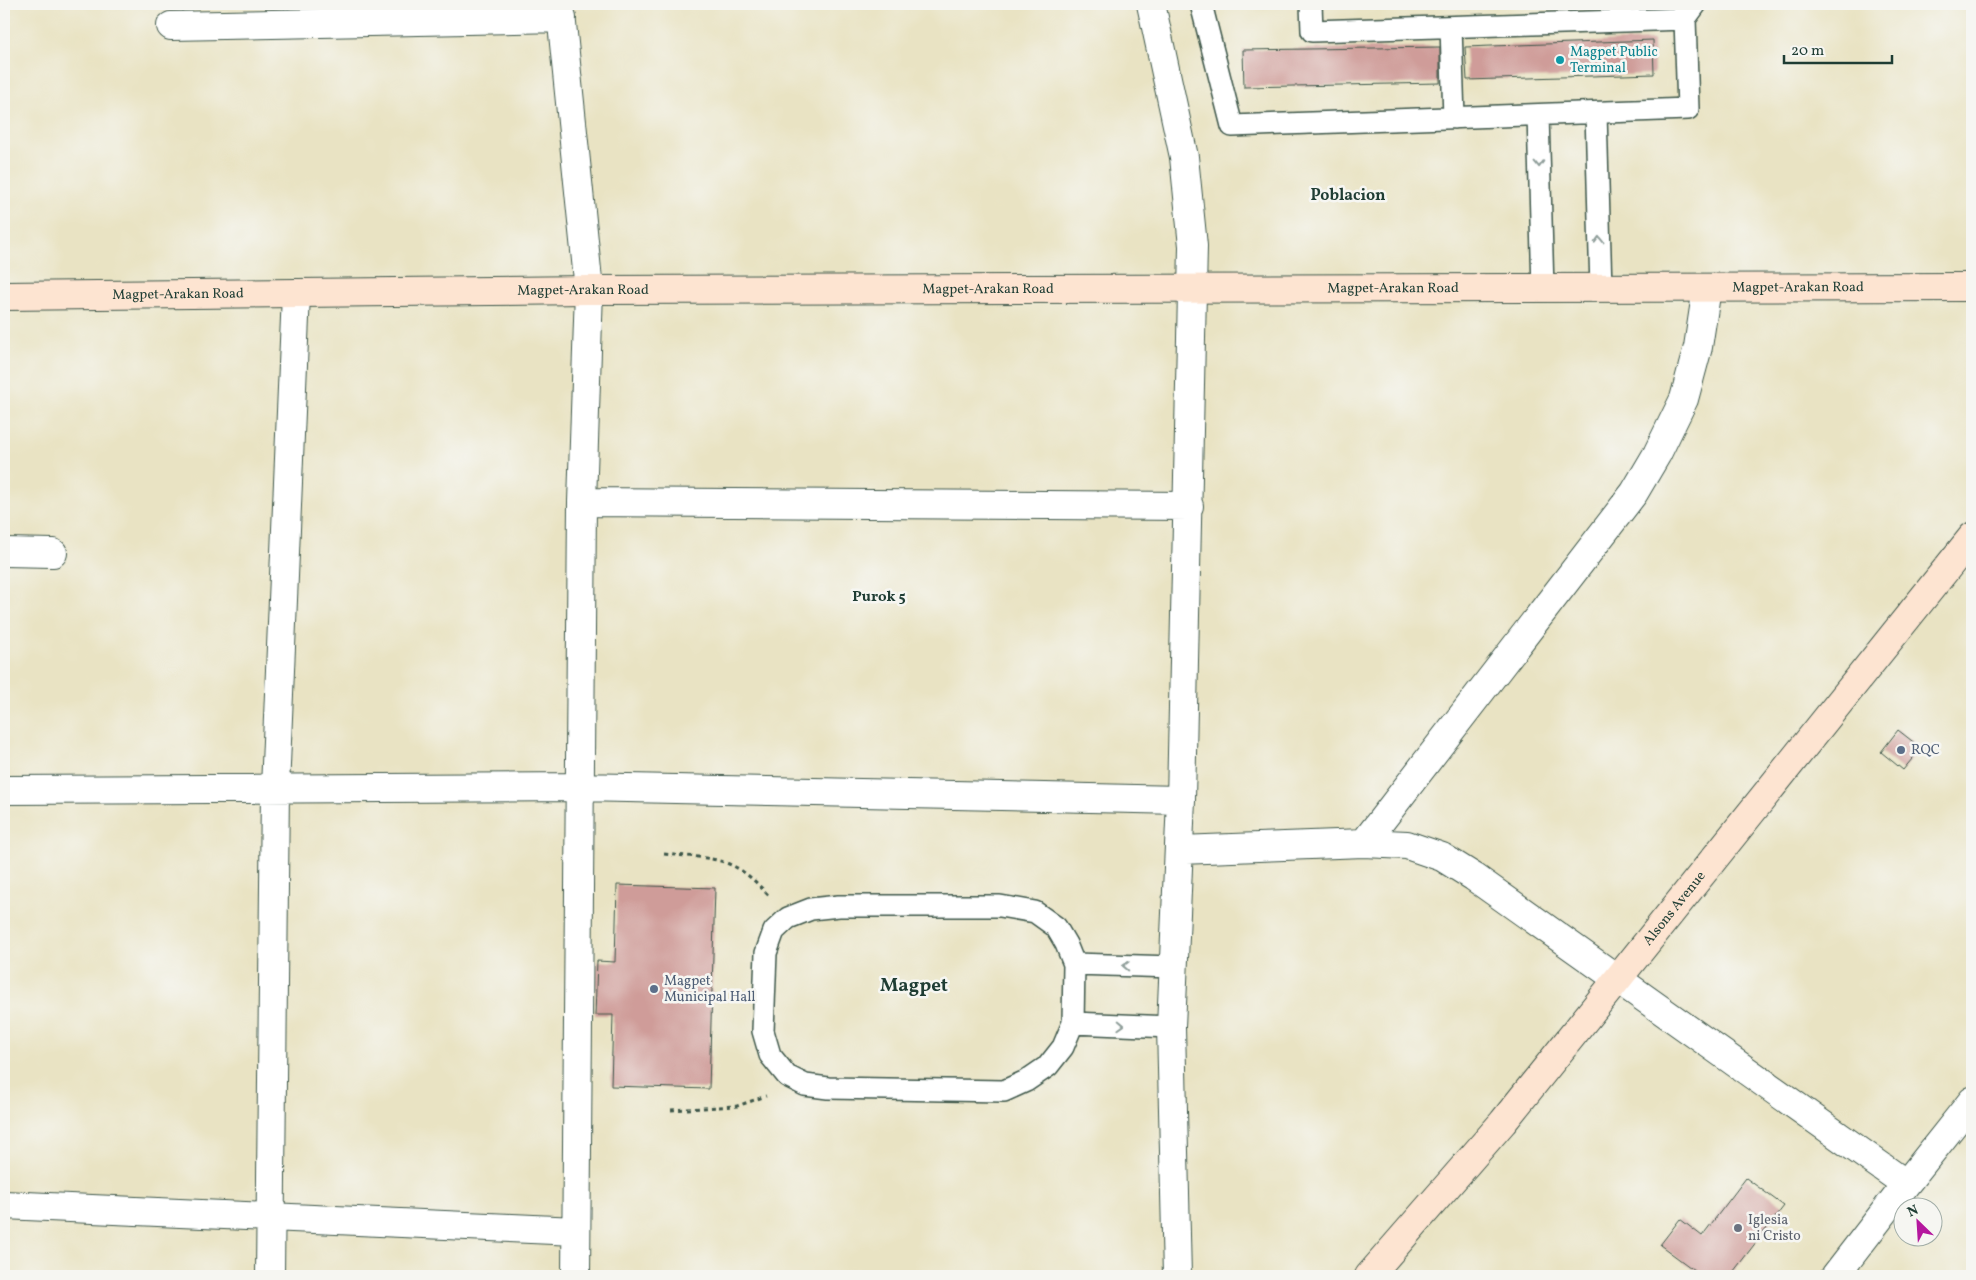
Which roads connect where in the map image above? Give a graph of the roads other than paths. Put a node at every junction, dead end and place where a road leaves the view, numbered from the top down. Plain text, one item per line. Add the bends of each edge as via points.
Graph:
1 (1151, 4) edge
2 (1201, 4) edge
3 (1311, 4) edge
4 (561, 11) edge
5 (1690, 11) edge
6 (1616, 12) edge
7 (171, 26) dead end
8 (1451, 27) junction
9 (1596, 113) junction
10 (1538, 115) junction
11 (1454, 118) junction
12 (1972, 287) edge
13 (1543, 288) junction
14 (1601, 288) junction
15 (1707, 288) junction
16 (589, 290) junction
17 (1194, 290) junction
18 (296, 294) junction
19 (4, 296) edge
20 (582, 502) junction
21 (1188, 506) junction
22 (1972, 537) edge
23 (4, 552) edge
24 (53, 553) dead end
25 (580, 787) junction
26 (275, 788) junction
27 (4, 790) edge
28 (1181, 800) junction
29 (1364, 843) junction
30 (1180, 850) junction
31 (1074, 964) junction
32 (1174, 967) junction
33 (1617, 978) junction
34 (1073, 1023) junction
35 (1171, 1026) junction
36 (1972, 1101) edge
37 (1906, 1184) junction
38 (4, 1205) edge
39 (270, 1217) junction
40 (576, 1231) junction
41 (270, 1276) edge
42 (576, 1276) edge
43 (1177, 1276) edge
44 (1369, 1276) edge
45 (1835, 1276) edge

1 - 17 street via 1184,157
2 - 11 lane via 1232,126
3 - 8 lane via 1312,31
4 - 7 street
4 - 16 street
5 - 6 lane
5 - 9 lane via 1688,109
6 - 8 lane
8 - 11 lane
9 - 10 lane
14 -> 9 lane
10 - 11 lane
10 -> 13 lane
12 - 15 main road, Magpet-Arakan Road
13 - 14 main road, Magpet-Arakan Road
13 - 17 main road, Magpet-Arakan Road
14 - 15 main road, Magpet-Arakan Road
15 - 29 street via 1698,347 1684,399 1634,492
16 - 17 main road, Magpet-Arakan Road
16 - 18 main road, Magpet-Arakan Road
16 - 20 street
17 - 21 street
18 - 19 main road, Magpet-Arakan Road
18 - 26 street
20 - 21 street
20 - 25 street
21 - 28 street
22 - 33 main road, Alsons Avenue
23 - 24 street
25 - 26 street
25 - 28 street
25 - 40 street
26 - 27 street
26 - 39 street
28 - 30 street
29 - 30 street
29 - 33 street via 1407,845 1442,857
30 - 32 street
32 -> 31 lane
31 - 34 lane
31 - 34 lane via 1056,927 1035,912 1000,906 839,906 811,910 788,918 774,931 766,953 763,1031 770,1055 787,1076 805,1085 1004,1091 1048,1066 1064,1047
32 - 35 street
33 - 37 street
33 - 44 main road, Alsons Avenue via 1503,1122
34 -> 35 lane
35 - 43 street
36 - 37 street
37 - 45 street
38 - 39 street
39 - 40 street
39 - 41 street
40 - 42 street

